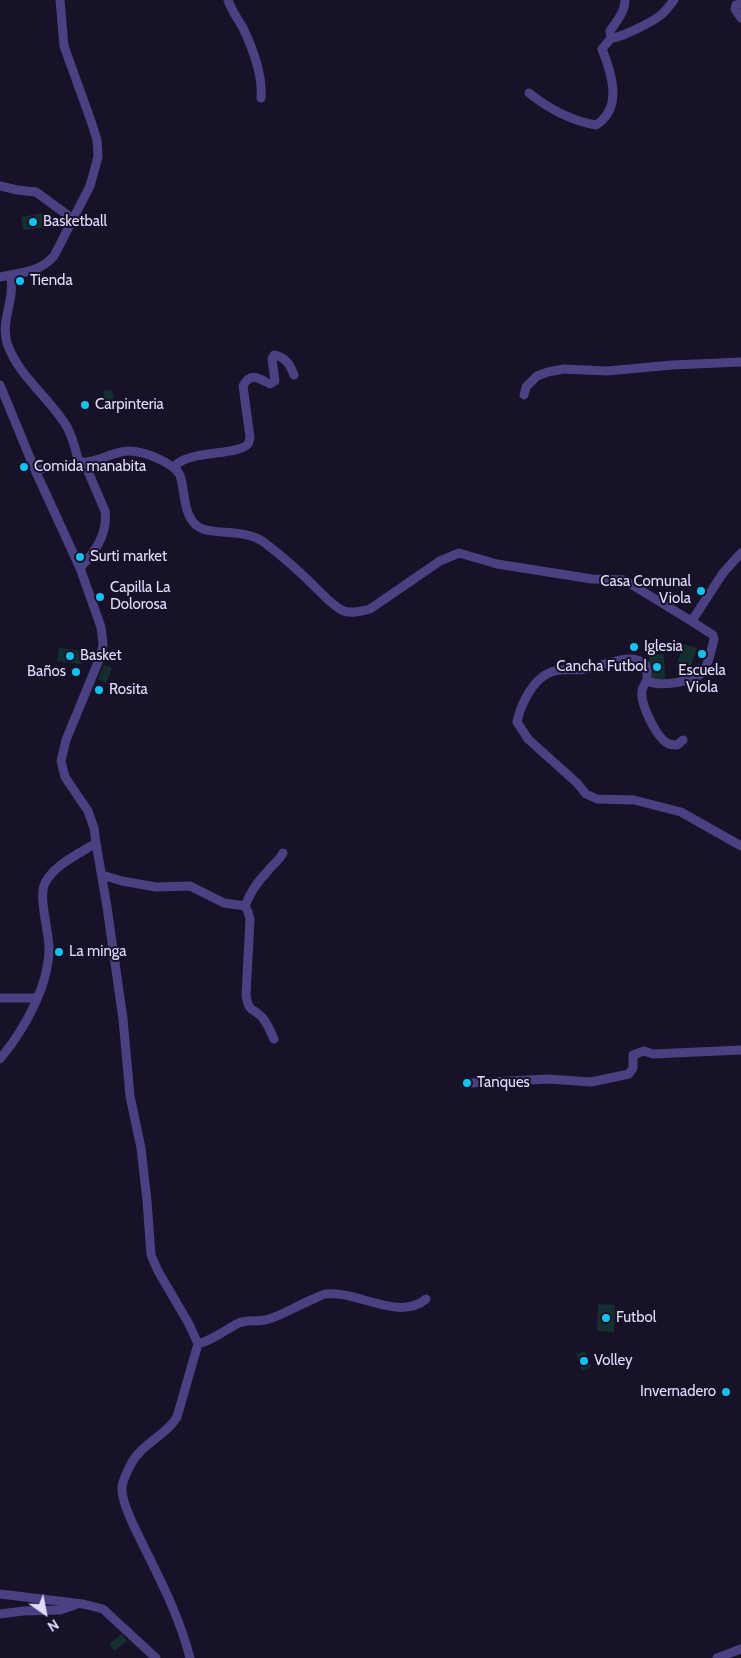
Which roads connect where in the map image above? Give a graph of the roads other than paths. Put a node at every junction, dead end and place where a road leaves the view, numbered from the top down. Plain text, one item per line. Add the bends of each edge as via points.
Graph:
1 (60, 0) edge
2 (228, 0) edge
3 (625, 0) edge
4 (674, 0) edge
5 (741, 4) edge
6 (741, 18) edge
7 (611, 38) junction
8 (529, 93) dead end
9 (261, 98) dead end
10 (0, 186) edge
11 (73, 219) junction
12 (11, 275) junction
13 (0, 277) edge
14 (741, 362) edge
15 (294, 375) dead end
16 (0, 385) edge
17 (524, 395) dead end
18 (81, 463) junction
19 (176, 469) junction
20 (35, 470) junction
21 (741, 553) edge
22 (80, 568) junction
23 (688, 619) junction
24 (647, 680) junction
25 (683, 740) dead end
26 (96, 843) junction
27 (741, 846) edge
28 (283, 853) dead end
29 (102, 875) junction
30 (245, 906) junction
31 (0, 998) edge
32 (36, 998) junction
33 (274, 1039) dead end
34 (741, 1050) edge
35 (0, 1059) edge
36 (471, 1083) dead end
37 (426, 1299) dead end
38 (198, 1344) junction
39 (0, 1594) edge
40 (83, 1604) junction
41 (0, 1614) edge
42 (741, 1649) edge
43 (156, 1658) edge
44 (190, 1658) edge
45 (717, 1658) edge

1 - 11 street via 64,46 97,140 98,158 90,186
2 - 9 street via 256,61
3 - 7 street via 610,31
4 - 7 street via 654,19
5 - 6 street via 735,9
7 - 8 street via 602,49 611,71 614,92 610,111 596,125 583,123
10 - 11 street via 36,192
11 - 12 street via 47,264 37,270
12 - 13 street
12 - 18 street via 12,292 5,327 7,342 28,377 68,428
14 - 17 street via 607,371 564,369 538,376 526,386
15 - 19 street via 284,359 274,355 275,381 270,384 252,377 244,386 250,436 248,444 181,460
16 - 20 street
18 - 19 street via 130,451
18 - 20 street
18 - 22 street via 106,518 96,551
19 - 23 street via 195,525 204,530 254,536 265,542 345,611 370,609 440,561 459,554 497,564 624,580
20 - 22 street
21 - 23 street via 723,573 693,619
22 - 26 street via 101,627 103,644 96,671 66,740 61,761 64,777 88,811
23 - 24 street via 714,638 703,672 690,680 656,685
24 - 25 street via 642,698 656,731 667,743 677,744
24 - 27 street via 645,664 635,660 584,670 567,668 554,671 531,689 517,722 528,739 586,794 597,799 634,800 681,812
26 - 29 street
26 - 32 street via 53,872 45,883 42,897 49,960
28 - 30 street via 252,890
29 - 30 street via 156,887 190,886 224,903
29 - 38 street via 130,1096 148,1201 151,1255
30 - 33 street via 250,919 247,1004 263,1018
31 - 32 street
32 - 35 street via 27,1021
34 - 36 street via 653,1054 644,1051 633,1055 633,1068 629,1074 591,1082 506,1080
37 - 38 street via 419,1305 387,1307 358,1297 324,1294 268,1319 236,1324
38 - 44 street via 177,1417 137,1454 129,1466 122,1489 130,1518 173,1606
39 - 40 street
40 - 41 street via 60,1610
40 - 43 street via 103,1609
42 - 45 street

